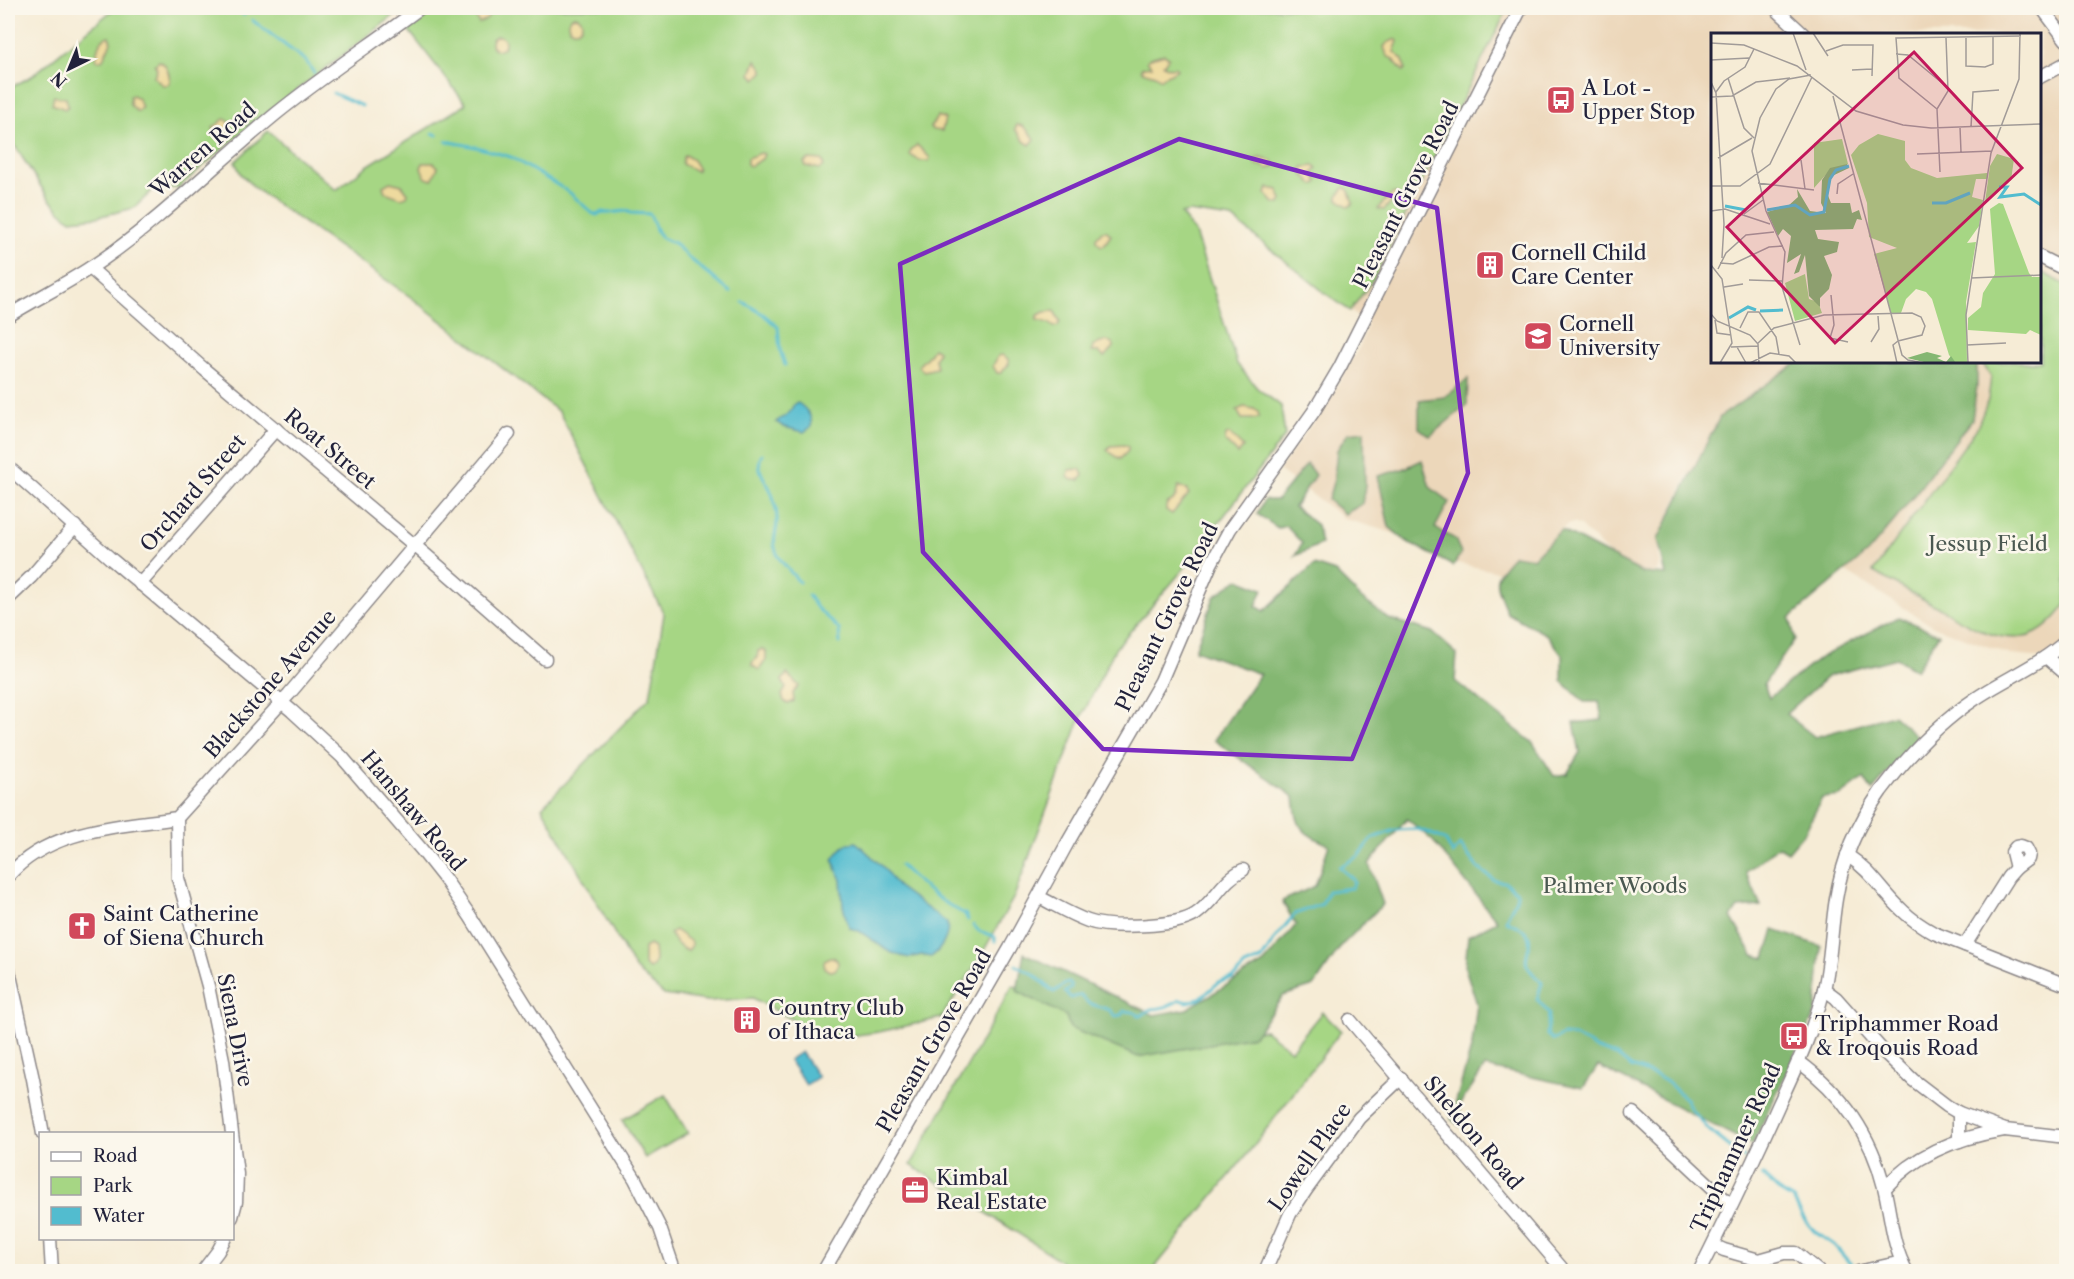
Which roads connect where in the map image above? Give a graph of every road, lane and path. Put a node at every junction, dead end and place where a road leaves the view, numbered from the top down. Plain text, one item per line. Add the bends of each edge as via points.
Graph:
1 (420, 8) edge
2 (1521, 8) edge
3 (1776, 8) edge
4 (2042, 8) edge
5 (1802, 33) edge
6 (2067, 40) edge
7 (2067, 63) edge
8 (2041, 76) edge
9 (2041, 257) edge
10 (90, 268) junction
11 (2067, 270) edge
12 (8, 316) edge
13 (276, 429) junction
14 (509, 434) dead end
15 (8, 467) edge
16 (75, 526) junction
17 (415, 546) junction
18 (140, 584) junction
19 (8, 599) edge
20 (2067, 641) edge
21 (2046, 657) junction
22 (545, 659) dead end
23 (2067, 674) edge
24 (282, 702) junction
25 (177, 818) junction
26 (1847, 855) junction
27 (2016, 868) dead end
28 (1243, 870) dead end
29 (8, 876) edge
30 (1039, 897) junction
31 (1965, 945) junction
32 (8, 966) edge
33 (2067, 985) edge
34 (1824, 990) junction
35 (1350, 1020) dead end
36 (1798, 1061) junction
37 (1401, 1078) junction
38 (1633, 1113) dead end
39 (1959, 1113) junction
40 (2005, 1130) junction
41 (43, 1132) edge
42 (232, 1132) edge
43 (2067, 1137) edge
44 (1959, 1141) junction
45 (234, 1148) edge
46 (1885, 1188) junction
47 (1731, 1205) junction
48 (234, 1210) edge
49 (50, 1240) edge
50 (224, 1240) edge
51 (1713, 1245) junction
52 (1904, 1267) edge
53 (1266, 1269) dead end
54 (52, 1272) edge
55 (202, 1272) edge
56 (675, 1272) edge
57 (823, 1272) edge
58 (1565, 1272) edge
59 (1699, 1272) edge
60 (1820, 1272) edge
61 (1858, 1272) edge

1 - 10 street, Warren Road via 276,113 143,228
2 - 30 street, Pleasant Grove Road via 1340,367 1314,411 1230,529 1161,681
3 - 5 street
4 - 6 street
7 - 8 street
9 - 11 street
10 - 12 street, Warren Road
10 - 13 street, Roat Street
13 - 17 street, Roat Street
13 - 18 street, Orchard Street
14 - 17 street, Blackstone Avenue
15 - 16 street, Hanshaw Road
16 - 18 street, Hanshaw Road
16 - 19 street
17 - 22 street, Roat Street
17 - 24 street, Blackstone Avenue
18 - 24 street, Hanshaw Road
20 - 21 street, Triphammer Road
21 - 23 street
21 - 26 street, Triphammer Road via 1973,700 1914,751 1866,814
24 - 25 street, Blackstone Avenue
24 - 56 street, Hanshaw Road via 360,776 457,897 635,1179 660,1228
25 - 29 street via 72,836 31,855
25 - 42 street, Siena Drive via 178,878 224,1060
26 - 31 street via 1923,927
26 - 34 street, Triphammer Road via 1836,899
27 - 31 street
28 - 30 street via 1232,876 1196,914 1178,921 1130,926 1094,923
30 - 57 street, Pleasant Grove Road
31 - 33 street
32 - 41 street
34 - 36 street, Triphammer Road
34 - 39 street via 1913,1080
35 - 37 street, Sheldon Road
36 - 46 street via 1848,1107 1869,1144
36 - 47 street, Triphammer Road
37 - 53 street, Lowell Place via 1359,1118 1306,1190
37 - 58 street, Sheldon Road
38 - 47 street
39 - 40 street
39 - 44 street
40 - 43 street
40 - 44 street
44 - 46 street via 1909,1167
45 - 48 street, Siena Drive
46 - 52 street
47 - 51 street, Triphammer Road
49 - 54 street
50 - 55 street
51 - 59 street, Triphammer Road
51 - 60 street via 1759,1260 1796,1253
52 - 61 street

